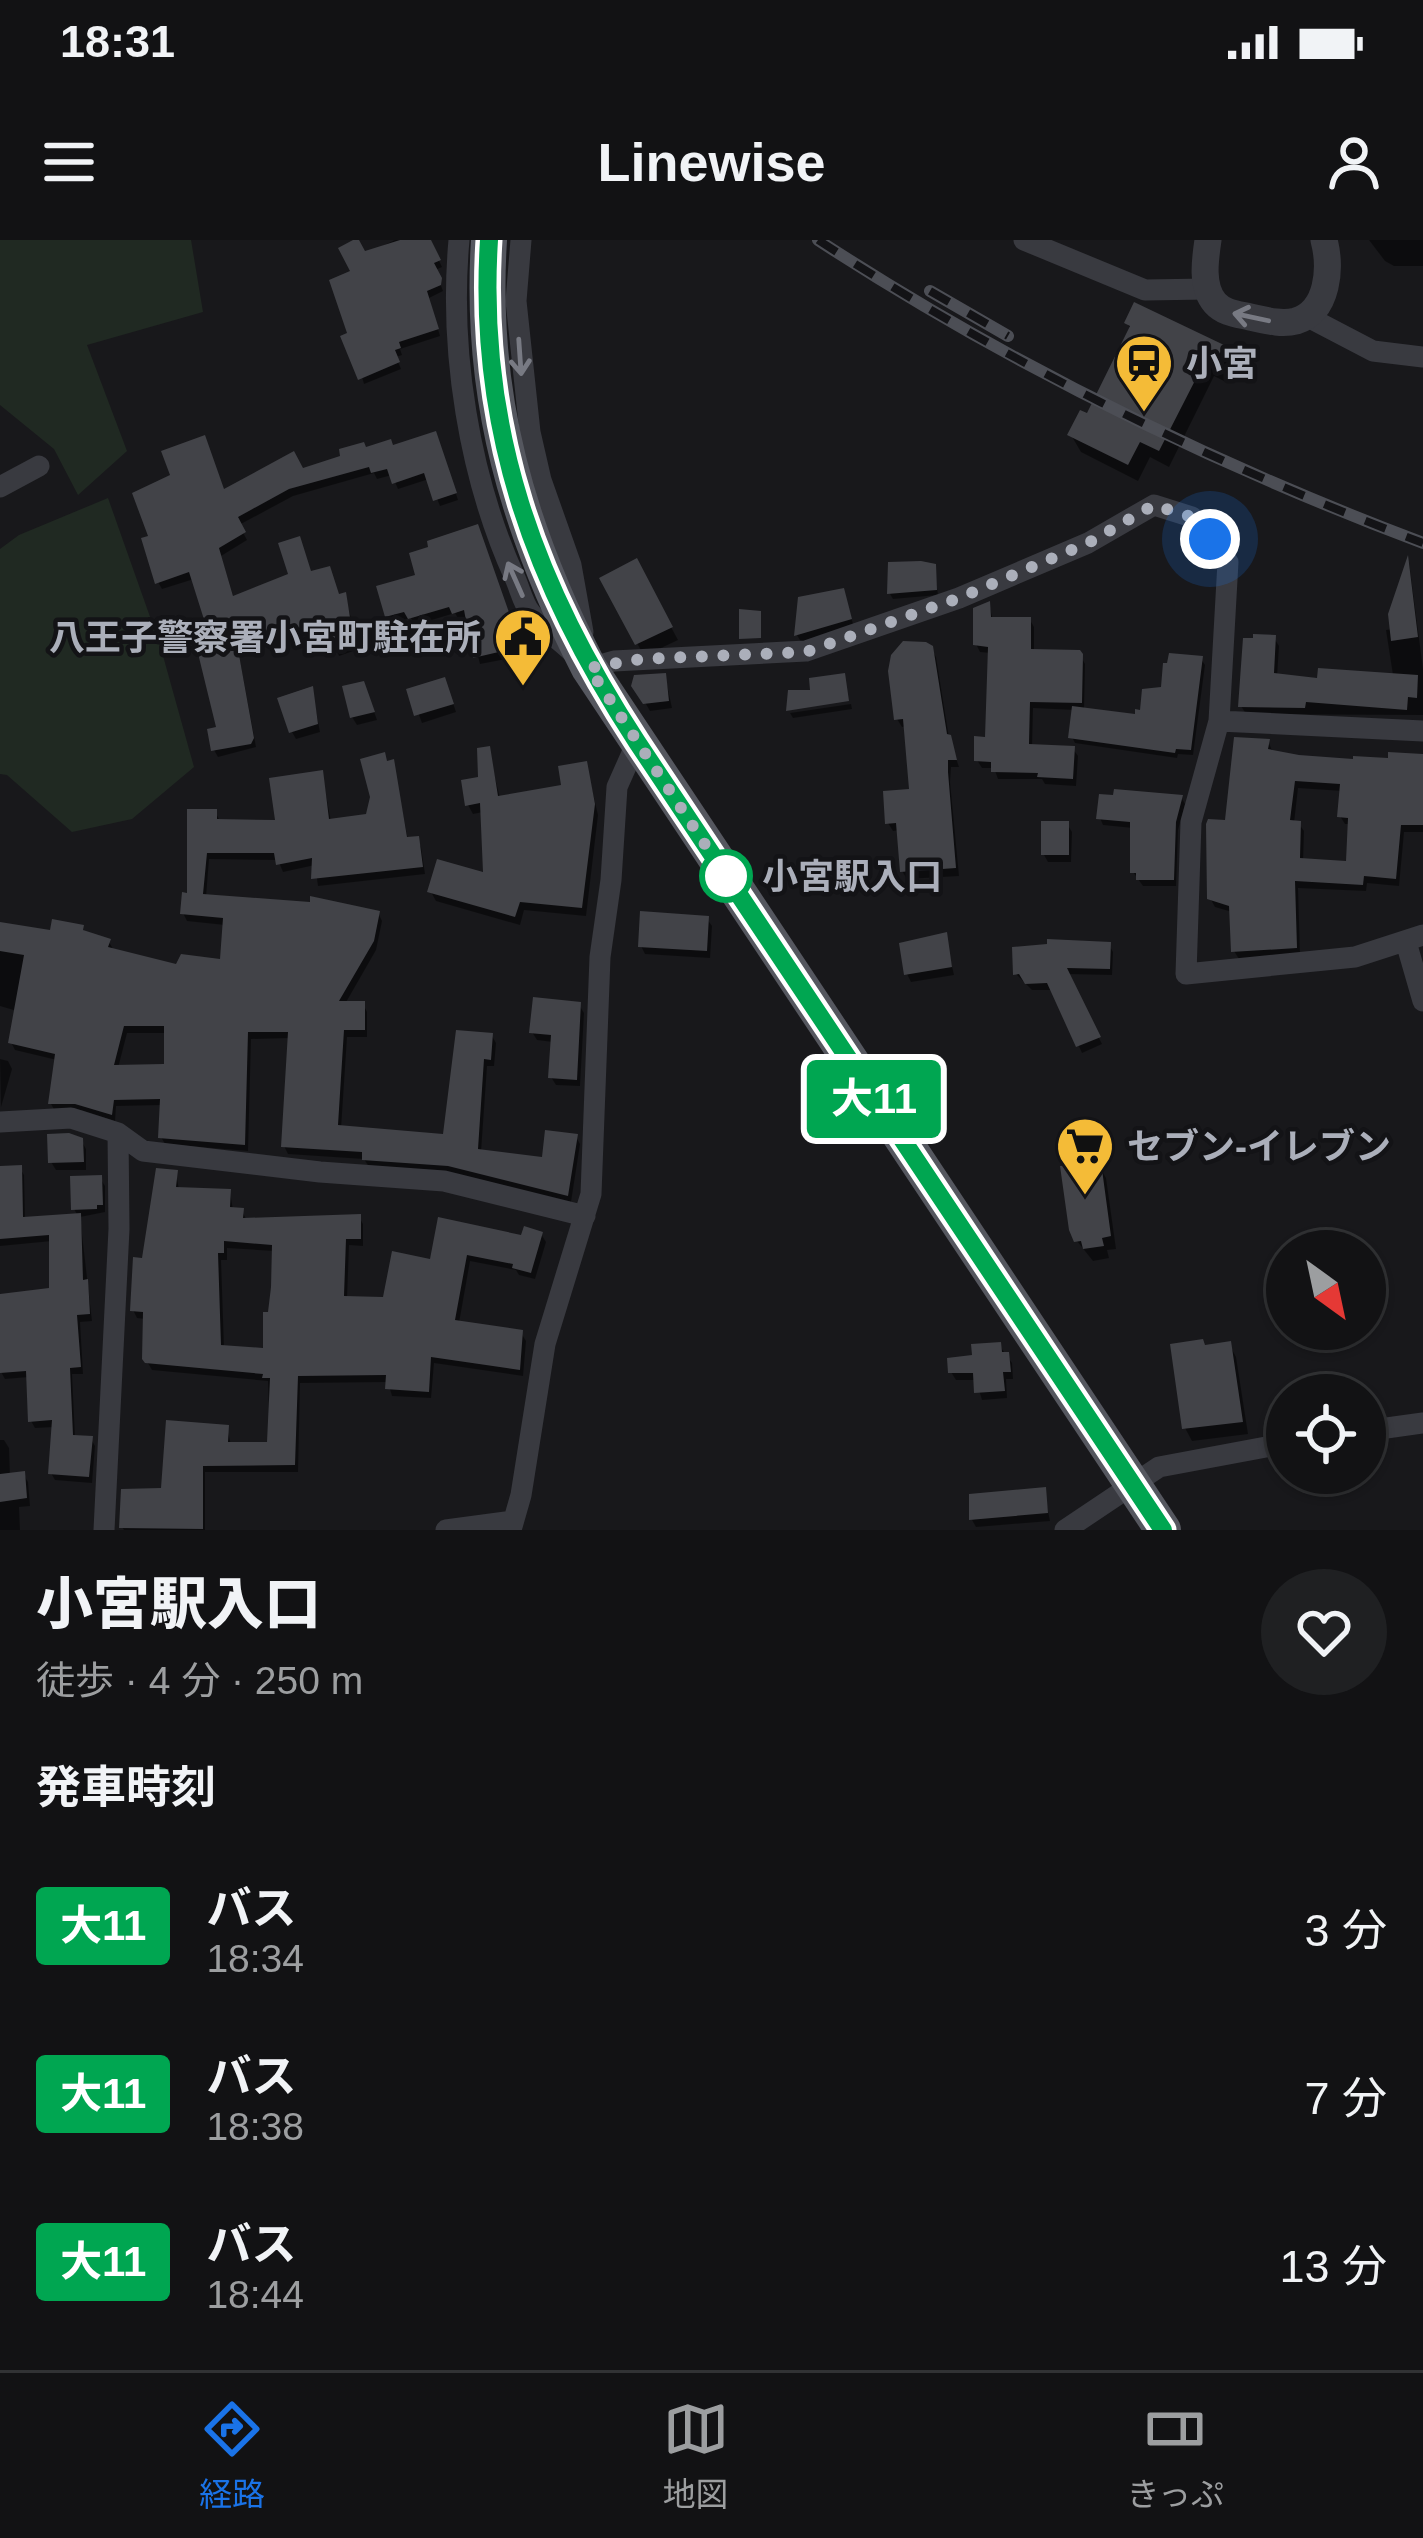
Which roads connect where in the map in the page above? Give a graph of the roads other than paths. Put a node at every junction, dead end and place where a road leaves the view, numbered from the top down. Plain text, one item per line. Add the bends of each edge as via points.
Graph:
1 (460, 240) edge
2 (489, 240) edge
3 (521, 240) edge
4 (1024, 240) edge
5 (1208, 240) edge
6 (1324, 240) edge
7 (1207, 289) junction
8 (1306, 316) junction
9 (1423, 357) edge
10 (39, 466) dead end
11 (0, 487) edge
12 (589, 668) junction
13 (1219, 721) junction
14 (1423, 731) edge
15 (637, 742) junction
16 (1414, 938) edge
17 (1423, 1001) edge
18 (0, 1122) edge
19 (118, 1133) junction
20 (585, 1216) junction
21 (1423, 1423) edge
22 (1386, 1427) edge
23 (1266, 1447) edge
24 (1133, 1485) junction
25 (512, 1526) edge
26 (104, 1530) edge
27 (446, 1530) edge
28 (1065, 1530) edge
29 (1162, 1530) edge

12 -> 1 street via 530,612 488,505 464,389
2 - 12 main road via 488,338 506,460 542,572
3 -> 12 street via 516,301 530,432 572,566
4 - 7 street via 1145,290
5 - 7 street
6 - 8 street via 1327,284
8 -> 7 street via 1282,323 1231,313
8 - 9 street via 1372,351
10 - 11 street
12 - 13 street via 806,652 959,598 1154,505 1192,517 1228,562
12 - 15 main road
13 - 14 street
13 - 16 street via 1191,822 1186,974 1355,957
15 - 20 street via 617,787
15 - 24 main road
16 - 17 street
18 - 19 street via 70,1118
19 - 20 street via 163,1154 444,1181
19 - 26 street
20 - 25 street via 545,1344
21 - 22 street
23 - 24 street via 1159,1467
24 - 28 street
24 - 29 main road
25 - 27 street

